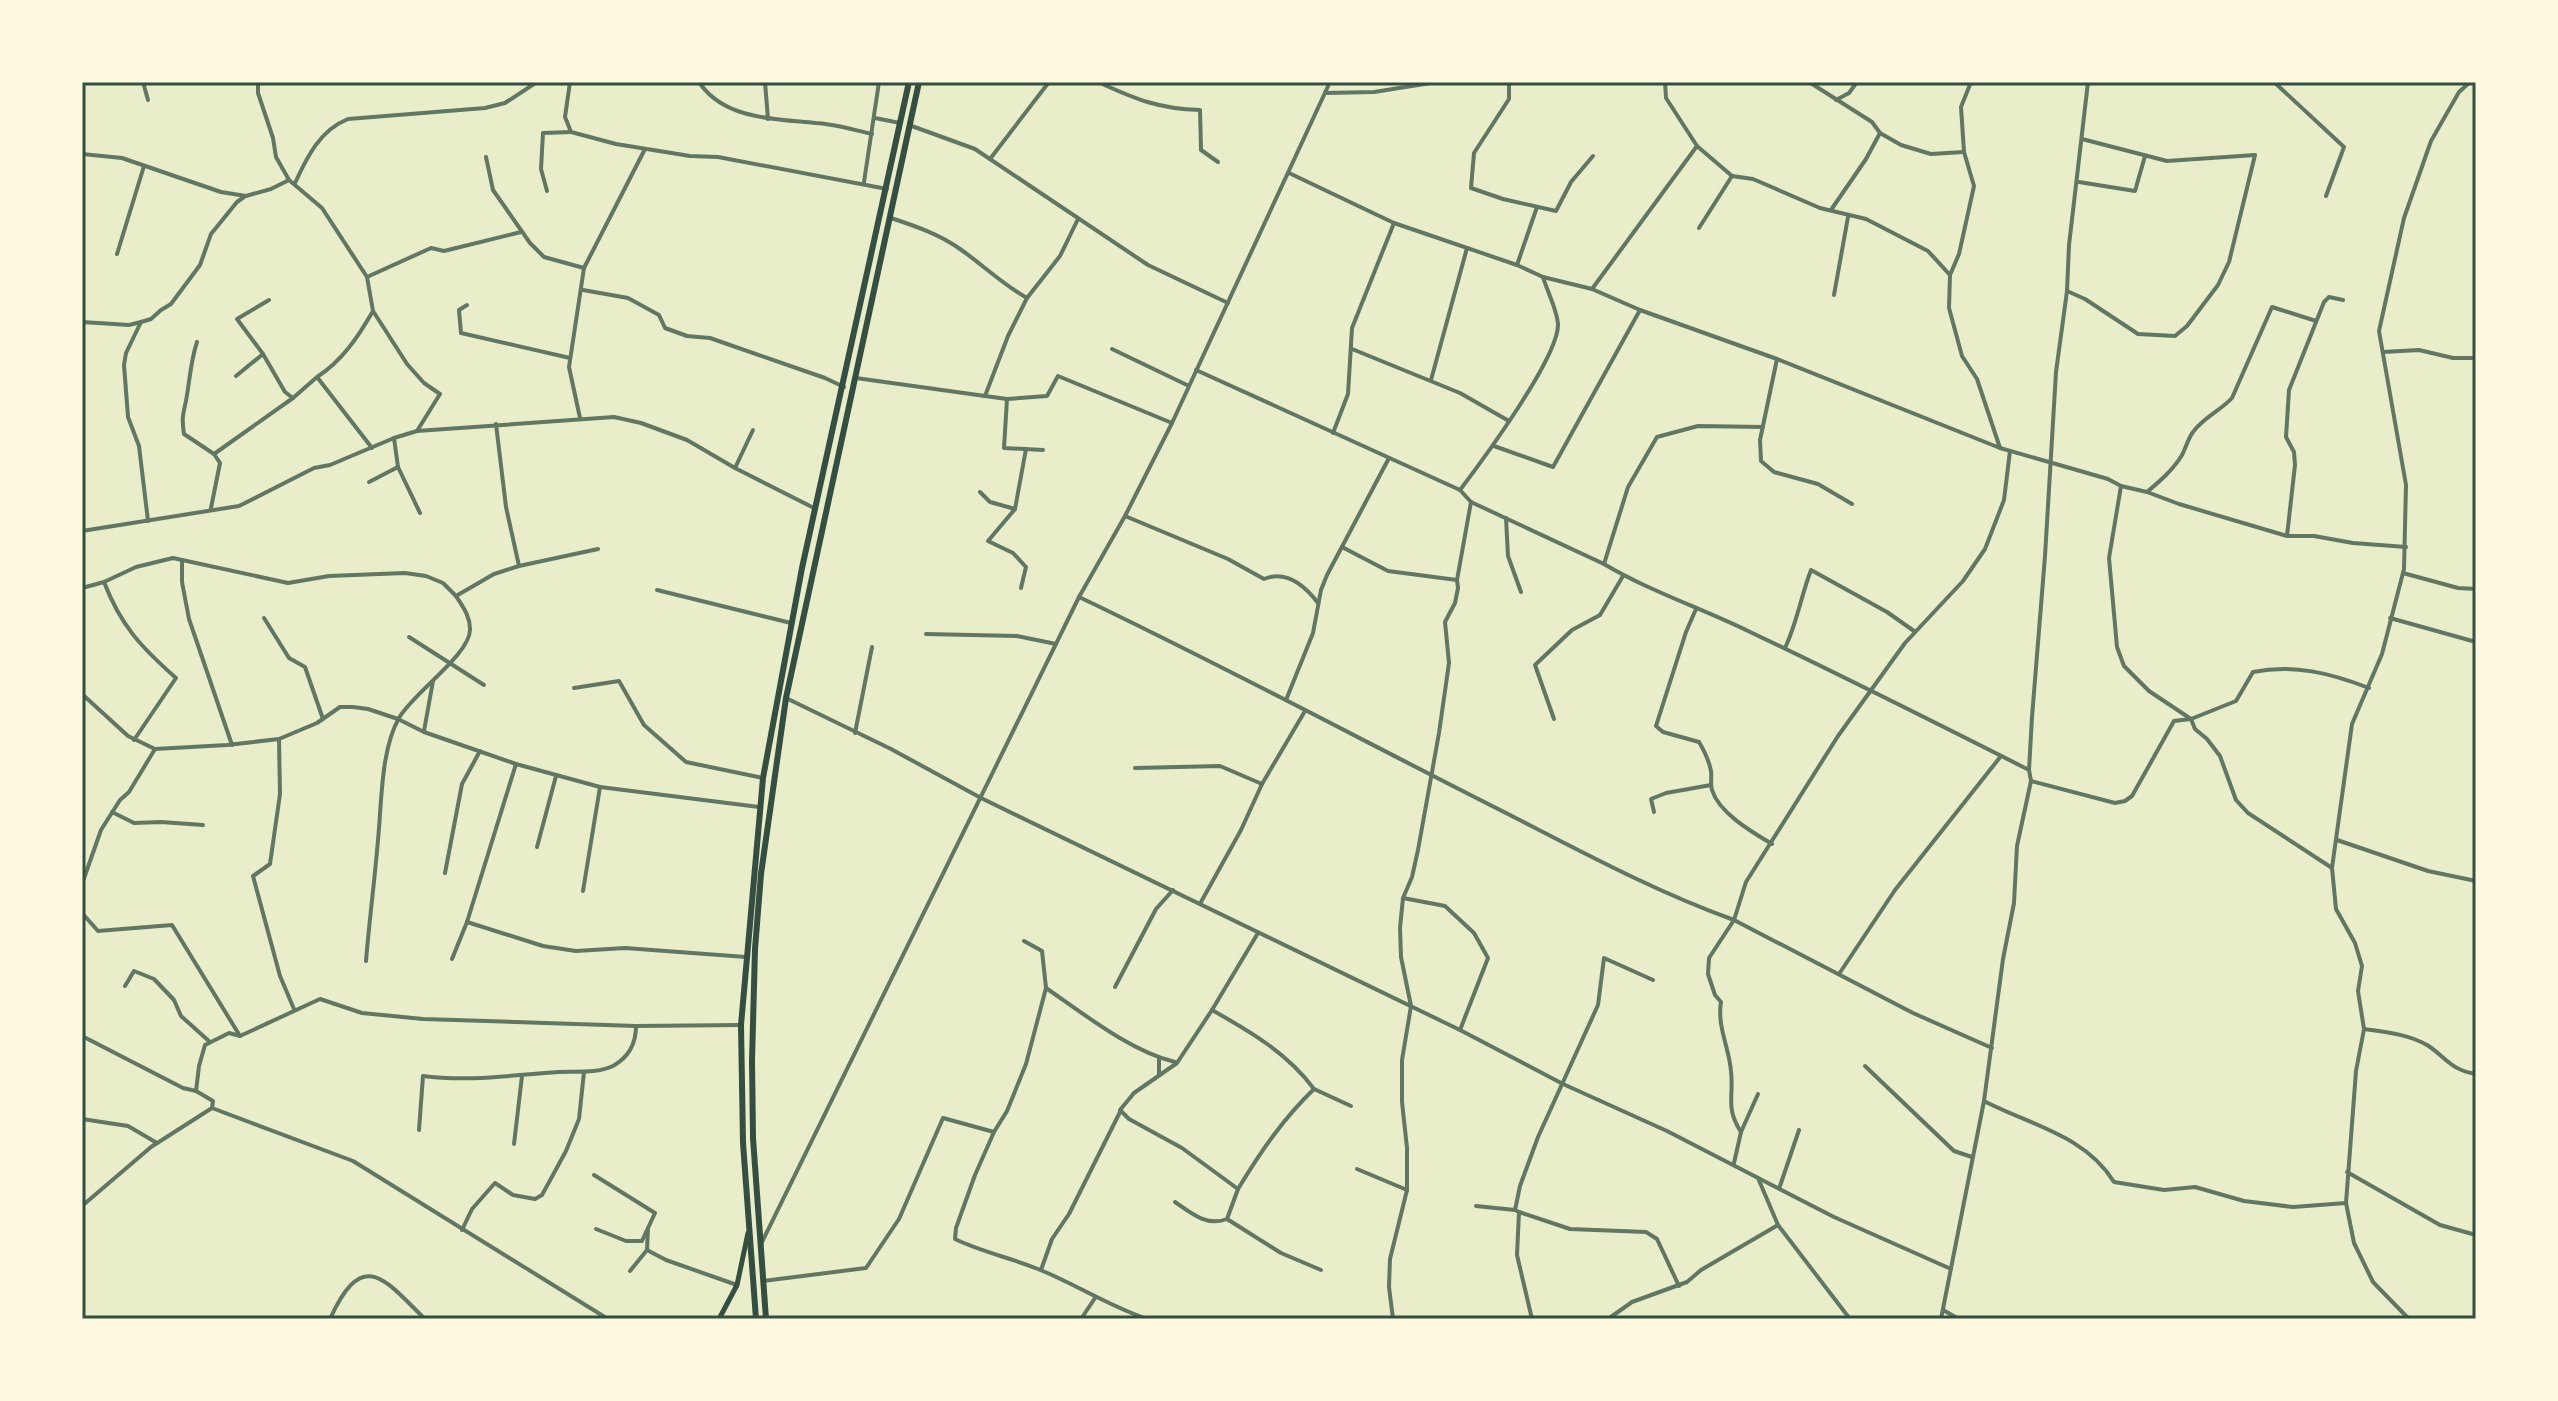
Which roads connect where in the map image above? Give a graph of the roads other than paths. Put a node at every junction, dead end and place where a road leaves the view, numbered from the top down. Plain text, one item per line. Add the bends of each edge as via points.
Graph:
1 (143, 82) edge
2 (258, 82) edge
3 (537, 82) edge
4 (570, 82) edge
5 (765, 82) edge
6 (879, 82) edge
7 (909, 82) edge
8 (919, 82) edge
9 (1049, 82) edge
10 (1098, 82) edge
11 (1330, 82) edge
12 (1437, 82) edge
13 (1509, 82) edge
14 (1665, 82) edge
15 (1809, 82) edge
16 (1857, 82) edge
17 (1971, 82) edge
18 (2088, 82) edge
19 (2274, 82) edge
20 (2470, 82) edge
21 (701, 85) dead end
22 (1325, 93) junction
23 (1849, 93) junction
24 (148, 100) dead end
25 (1836, 100) junction
26 (1848, 107) junction
27 (875, 118) junction
28 (768, 119) junction
29 (900, 123) junction
30 (909, 125) junction
31 (571, 132) junction
32 (1880, 133) junction
33 (872, 134) junction
34 (2082, 139) junction
35 (1697, 146) junction
36 (645, 149) junction
37 (1964, 152) junction
38 (82, 154) edge
39 (1593, 156) dead end
40 (2145, 156) junction
41 (486, 157) dead end
42 (990, 159) junction
43 (1218, 162) dead end
44 (144, 166) junction
45 (1289, 173) junction
46 (1732, 176) junction
47 (289, 180) junction
48 (2078, 181) junction
49 (864, 182) junction
50 (295, 183) junction
51 (887, 189) junction
52 (547, 191) dead end
53 (246, 196) junction
54 (2326, 196) dead end
55 (1537, 207) junction
56 (1831, 210) junction
57 (888, 217) junction
58 (1848, 217) junction
59 (1078, 219) junction
60 (1394, 223) junction
61 (1699, 228) dead end
62 (521, 232) junction
63 (1467, 248) junction
64 (117, 254) dead end
65 (1517, 265) junction
66 (584, 268) junction
67 (1950, 275) junction
68 (367, 277) junction
69 (1543, 277) junction
70 (1592, 289) junction
71 (583, 290) junction
72 (2067, 291) junction
73 (1834, 295) dead end
74 (1027, 298) junction
75 (269, 300) dead end
76 (2343, 300) dead end
77 (1228, 303) junction
78 (467, 305) dead end
79 (1640, 310) junction
80 (373, 311) junction
81 (2316, 321) junction
82 (82, 322) edge
83 (141, 322) junction
84 (129, 325) junction
85 (134, 337) junction
86 (197, 342) dead end
87 (1112, 349) dead end
88 (1352, 349) junction
89 (2383, 352) junction
90 (263, 354) junction
91 (570, 358) junction
92 (2476, 358) edge
93 (1777, 359) junction
94 (1196, 370) junction
95 (236, 376) dead end
96 (317, 377) junction
97 (856, 378) junction
98 (1431, 380) junction
99 (1189, 386) junction
100 (844, 387) junction
101 (985, 396) junction
102 (293, 398) junction
103 (1007, 399) junction
104 (580, 418) junction
105 (1510, 421) junction
106 (1172, 423) junction
107 (496, 424) junction
108 (1763, 427) junction
109 (753, 430) dead end
110 (417, 431) junction
111 (1332, 433) junction
112 (394, 438) junction
113 (1494, 446) junction
114 (372, 448) junction
115 (2000, 448) junction
116 (1026, 449) junction
117 (1043, 450) dead end
118 (2010, 451) junction
119 (214, 454) junction
120 (1389, 458) junction
121 (2049, 462) junction
122 (398, 467) junction
123 (735, 468) junction
124 (369, 482) dead end
125 (2121, 486) junction
126 (1460, 490) junction
127 (980, 492) dead end
128 (2147, 492) junction
129 (1471, 502) junction
130 (1852, 504) dead end
131 (211, 508) junction
132 (816, 509) junction
133 (1015, 509) junction
134 (420, 513) dead end
135 (1125, 516) junction
136 (1506, 518) junction
137 (148, 521) junction
138 (82, 531) edge
139 (2287, 536) junction
140 (1342, 547) junction
141 (2406, 547) junction
142 (598, 549) dead end
143 (182, 561) junction
144 (1604, 564) junction
145 (519, 566) junction
146 (802, 568) junction
147 (814, 573) junction
148 (2403, 573) junction
149 (1623, 575) junction
150 (1457, 580) junction
151 (104, 582) junction
152 (82, 588) edge
153 (1021, 588) dead end
154 (2476, 589) edge
155 (657, 590) dead end
156 (1521, 592) dead end
157 (456, 596) junction
158 (1079, 597) junction
159 (1318, 603) junction
160 (1696, 609) junction
161 (264, 618) dead end
162 (2390, 618) junction
163 (791, 623) junction
164 (1914, 631) junction
165 (926, 634) dead end
166 (409, 637) dead end
167 (2476, 642) edge
168 (1056, 644) junction
169 (872, 647) dead end
170 (1785, 648) junction
171 (449, 664) junction
172 (434, 678) junction
173 (484, 685) dead end
174 (574, 688) dead end
175 (2369, 688) junction
176 (1873, 691) junction
177 (82, 694) edge
178 (786, 698) junction
179 (1285, 701) junction
180 (1305, 711) junction
181 (323, 719) junction
182 (398, 719) junction
183 (1554, 719) dead end
184 (2191, 719) junction
185 (424, 732) junction
186 (855, 733) junction
187 (279, 739) junction
188 (134, 740) junction
189 (232, 745) junction
190 (155, 749) junction
191 (480, 751) junction
192 (2001, 756) junction
193 (516, 764) junction
194 (1135, 768) dead end
195 (2029, 770) junction
196 (556, 776) junction
197 (1431, 776) junction
198 (763, 778) junction
199 (2031, 781) junction
200 (1262, 784) junction
201 (1711, 785) junction
202 (600, 787) junction
203 (981, 798) junction
204 (759, 807) junction
205 (112, 812) junction
206 (1654, 812) dead end
207 (203, 825) dead end
208 (2337, 840) junction
209 (1772, 844) junction
210 (537, 847) dead end
211 (2332, 868) junction
212 (445, 873) dead end
213 (2476, 881) edge
214 (82, 884) edge
215 (1173, 890) junction
216 (583, 891) dead end
217 (1403, 898) junction
218 (1201, 903) junction
219 (82, 913) edge
220 (1734, 920) junction
221 (467, 922) junction
222 (1258, 933) junction
223 (1024, 941) dead end
224 (746, 957) junction
225 (452, 959) dead end
226 (366, 961) dead end
227 (1839, 974) junction
228 (1653, 980) dead end
229 (125, 986) dead end
230 (1115, 987) dead end
231 (1046, 988) junction
232 (1411, 1006) junction
233 (294, 1009) junction
234 (1212, 1010) junction
235 (741, 1025) junction
236 (636, 1026) junction
237 (2364, 1029) junction
238 (1460, 1030) junction
239 (82, 1036) edge
240 (240, 1036) junction
241 (210, 1042) junction
242 (1992, 1048) junction
243 (1159, 1058) junction
244 (1177, 1063) junction
245 (1865, 1066) dead end
246 (584, 1072) junction
247 (2476, 1074) edge
248 (1159, 1075) junction
249 (522, 1076) junction
250 (1563, 1084) junction
251 (1314, 1089) junction
252 (196, 1091) junction
253 (1758, 1094) dead end
254 (1984, 1101) junction
255 (1351, 1106) dead end
256 (212, 1108) junction
257 (1120, 1110) junction
258 (82, 1119) edge
259 (419, 1130) dead end
260 (1799, 1130) dead end
261 (994, 1132) junction
262 (1741, 1132) junction
263 (157, 1143) junction
264 (514, 1144) dead end
265 (1972, 1157) junction
266 (1733, 1164) junction
267 (1357, 1169) dead end
268 (2347, 1172) junction
269 (594, 1175) dead end
270 (1758, 1178) junction
271 (1780, 1186) junction
272 (1238, 1189) junction
273 (1407, 1190) junction
274 (1175, 1202) dead end
275 (2346, 1203) junction
276 (82, 1206) edge
277 (1476, 1206) dead end
278 (1517, 1211) junction
279 (1227, 1219) junction
280 (1778, 1225) junction
281 (648, 1228) junction
282 (596, 1229) dead end
283 (462, 1230) junction
284 (748, 1232) junction
285 (2476, 1235) edge
286 (760, 1246) junction
287 (647, 1250) junction
288 (1951, 1269) junction
289 (1041, 1270) junction
290 (1321, 1270) dead end
291 (630, 1271) dead end
292 (763, 1281) junction
293 (737, 1285) junction
294 (1679, 1286) junction
295 (1095, 1298) junction
296 (1943, 1310) junction
297 (330, 1319) edge
298 (425, 1319) edge
299 (608, 1319) edge
300 (719, 1319) edge
301 (756, 1319) edge
302 (766, 1319) edge
303 (1081, 1319) edge
304 (1147, 1319) edge
305 (1393, 1319) edge
306 (1532, 1319) edge
307 (1608, 1319) edge
308 (1850, 1319) edge
309 (1941, 1319) edge
310 (1959, 1319) edge
311 (2409, 1319) edge

1 - 24 street
2 - 47 street via 276,157
3 - 50 street via 505,103 485,108 338,123 318,142
4 - 31 street via 565,117
5 - 28 street
6 - 27 street
7 - 29 highway
8 - 30 highway
9 - 42 street
10 - 43 street via 1168,109 1200,110 1201,150
11 - 22 street
12 - 22 street
13 - 55 street via 1509,99 1474,153 1471,188
14 - 35 street via 1666,98
15 - 25 street
16 - 23 street
17 - 37 street via 1961,107
18 - 34 street
19 - 54 street via 2344,147
20 - 89 street via 2431,141 2404,218 2379,331
21 - 28 street via 712,99
22 - 45 street
23 - 25 street
23 - 26 street
25 - 26 street
26 - 32 street
27 - 29 street
27 - 33 street
28 - 33 street
29 - 51 highway
30 - 42 street
30 - 57 highway
31 - 36 street
31 - 52 street via 543,133 541,169
32 - 37 street via 1931,154
32 - 56 street
33 - 49 street
34 - 40 street
34 - 48 street
35 - 46 street
35 - 70 street
36 - 49 street
36 - 66 street
37 - 67 street via 1974,186
38 - 44 street
39 - 55 street via 1556,211
40 - 48 street via 2135,191
40 - 72 street via 2191,162 2255,155 2229,262 2218,285 2175,336 2138,334
41 - 62 street via 493,190
42 - 59 street
44 - 53 street
44 - 64 street
45 - 60 street
45 - 77 street
46 - 56 street
46 - 61 street
47 - 50 street
47 - 53 street
48 - 72 street
49 - 51 street
50 - 68 street via 322,208
51 - 100 highway
53 - 83 street via 211,234 202,261 171,304
55 - 65 street
56 - 58 street
57 - 74 street via 959,248
57 - 97 highway
58 - 67 street via 1866,219 1928,251
58 - 73 street
59 - 74 street via 1060,256
59 - 77 street via 1148,265
60 - 63 street
60 - 88 street via 1352,328
62 - 66 street via 544,257
62 - 68 street via 444,251 431,248
63 - 65 street
63 - 98 street
65 - 69 street
66 - 71 street
67 - 115 street via 1949,308 1962,356 1977,379
68 - 80 street
69 - 70 street
69 - 105 street via 1558,324 1553,347
70 - 79 street
71 - 91 street
71 - 100 street via 628,298 659,315 665,328 710,338
72 - 121 street
74 - 101 street
75 - 90 street via 237,319
76 - 81 street via 2329,297
77 - 94 street
78 - 91 street via 459,310 461,333
79 - 93 street
79 - 113 street via 1553,467
80 - 96 street via 341,357
80 - 110 street via 407,364 440,394
81 - 128 street via 2272,307 2232,398 2206,418
81 - 139 street via 2289,390 2286,437 2295,465
82 - 84 street
83 - 84 street
83 - 85 street
84 - 85 street
85 - 137 street via 124,365
86 - 119 street via 181,413 184,434
87 - 99 street
88 - 98 street
88 - 111 street via 1348,394
89 - 92 street via 2419,350
89 - 141 street via 2406,485
90 - 95 street
90 - 102 street
91 - 104 street
93 - 108 street
93 - 115 street
94 - 99 street
94 - 111 street
96 - 102 street
96 - 114 street
97 - 101 street
97 - 147 highway
98 - 105 street
99 - 106 street
100 - 132 highway
101 - 103 street
102 - 119 street
103 - 106 street via 1047,396 1058,376
103 - 116 street via 1004,448
104 - 107 street
104 - 123 street via 641,423 687,440
105 - 113 street
106 - 135 street
107 - 110 street
107 - 145 street
108 - 130 street via 1761,461 1774,472 1818,484
108 - 144 street via 1698,426 1657,437 1628,487
109 - 123 street
110 - 112 street
111 - 120 street
112 - 114 street
112 - 122 street
113 - 126 street
114 - 131 street via 314,468 239,506
115 - 118 street
116 - 117 street
116 - 133 street
118 - 121 street
118 - 164 street via 2004,500 1985,549 1963,581
119 - 131 street via 220,463
120 - 126 street
120 - 140 street
121 - 125 street
121 - 195 street
122 - 124 street
122 - 134 street
123 - 132 street
125 - 128 street
125 - 184 street via 2109,558 2117,647 2134,678
126 - 129 street
127 - 133 street via 990,502
128 - 139 street
129 - 136 street
129 - 150 street
131 - 137 street
132 - 146 highway
133 - 153 street via 988,541 1021,559 1026,567
135 - 158 street
135 - 159 street via 1264,579 1283,576
136 - 144 street
136 - 156 street via 1508,556
137 - 138 street
139 - 141 street
140 - 150 street via 1388,571
140 - 159 street
141 - 148 street
142 - 145 street
143 - 151 street via 173,558 136,567
143 - 157 street via 288,583 405,573 443,583
143 - 189 street via 189,619
144 - 149 street
145 - 157 street
146 - 147 highway
146 - 163 highway
147 - 178 highway
148 - 154 street
148 - 162 street
149 - 160 street
149 - 183 street via 1600,615 1572,630 1535,665
150 - 197 street via 1455,603 1445,622 1449,663
151 - 152 street
151 - 188 street via 139,645 176,678
155 - 163 street
157 - 171 street via 471,627 469,640
158 - 168 street
158 - 179 street
159 - 179 street via 1313,633
160 - 170 street
160 - 201 street via 1656,726 1699,742
161 - 181 street via 289,658 305,667
162 - 167 street
162 - 175 street
163 - 198 highway
164 - 170 street via 1811,570
164 - 176 street
165 - 168 street via 1004,635
166 - 171 street
168 - 203 street
169 - 186 street
170 - 176 street
171 - 172 street
171 - 173 street
172 - 182 street
172 - 185 street
174 - 198 street via 619,681 644,725 686,762
175 - 184 street via 2328,672 2253,672 2236,701
175 - 208 street via 2352,724
176 - 192 street
176 - 209 street via 1817,768
177 - 188 street
178 - 186 street
178 - 286 highway via 755,949 753,1138
179 - 180 street
180 - 197 street
180 - 200 street
181 - 182 street via 340,707
181 - 187 street
182 - 185 street
182 - 226 street via 381,786
184 - 199 street via 2174,721 2125,801 2115,803
184 - 211 street via 2220,756 2236,800 2248,813
185 - 191 street
186 - 203 street
187 - 189 street
187 - 233 street via 280,794 270,864 253,876
188 - 190 street
189 - 190 street
190 - 205 street
191 - 193 street
191 - 212 street via 462,784
192 - 195 street
192 - 227 street via 1895,890
193 - 196 street
193 - 221 street
194 - 200 street via 1220,766
195 - 199 street
196 - 202 street
196 - 210 street
197 - 217 street via 1412,877
197 - 220 street
198 - 204 highway
199 - 242 street via 2017,846 2014,903
200 - 218 street
201 - 206 street via 1651,799
201 - 209 street via 1725,809
202 - 204 street
202 - 216 street
203 - 215 street
203 - 286 street
204 - 224 highway
205 - 207 street via 134,823
205 - 214 street
208 - 211 street
208 - 213 street
209 - 220 street via 1746,882
211 - 237 street via 2336,909 2362,966 2358,991
215 - 218 street
215 - 230 street via 1156,909
217 - 232 street via 1401,957
217 - 238 street via 1445,906 1474,933 1488,958
218 - 222 street
219 - 240 street via 98,931 172,925
220 - 227 street
220 - 262 street via 1709,958 1708,974 1721,1002 1718,1018 1731,1072 1729,1102
221 - 224 street via 576,951 625,948
221 - 225 street
222 - 232 street
222 - 234 street
223 - 231 street via 1042,951
224 - 235 highway
227 - 242 street
228 - 250 street via 1604,958 1598,1005
229 - 241 street via 134,971 154,979 181,1016
231 - 243 street
231 - 261 street via 1026,1064
232 - 238 street
232 - 273 street via 1402,1074
233 - 236 street via 320,999 362,1013 423,1019
233 - 240 street
234 - 244 street
234 - 251 street via 1277,1050
235 - 236 street
235 - 284 highway
236 - 246 street via 629,1053 611,1067
237 - 247 street via 2427,1045 2449,1065
237 - 268 street
238 - 250 street
239 - 252 street
240 - 241 street via 229,1033
241 - 252 street
242 - 254 street
243 - 244 street
243 - 248 street
244 - 248 street
245 - 265 street via 1954,1151
246 - 249 street
246 - 283 street via 579,1119 542,1195 513,1195 495,1183
248 - 257 street
249 - 259 street via 423,1076
249 - 264 street
250 - 266 street
250 - 278 street via 1534,1147
251 - 255 street
251 - 272 street via 1288,1114
252 - 256 street via 213,1101
253 - 262 street
254 - 265 street
254 - 275 street via 2090,1152 2114,1182 2164,1190 2195,1187 2293,1207
256 - 263 street
256 - 283 street via 353,1161
257 - 272 street
257 - 289 street
258 - 263 street via 128,1126
260 - 271 street
261 - 289 street via 955,1239
261 - 292 street via 943,1118 899,1219 866,1268
262 - 266 street
263 - 276 street
265 - 288 street
266 - 270 street
267 - 273 street
268 - 275 street
268 - 285 street via 2440,1225
269 - 281 street via 655,1213
270 - 271 street
270 - 280 street
271 - 288 street via 1834,1217
272 - 279 street
273 - 305 street via 1390,1259
274 - 279 street via 1196,1217 1216,1223
275 - 311 street via 2354,1243 2373,1282
277 - 278 street
278 - 294 street via 1570,1229 1646,1232 1657,1239
278 - 306 street via 1517,1255
279 - 290 street via 1281,1253
280 - 294 street
280 - 308 street
281 - 282 street via 642,1241 626,1241
281 - 287 street
283 - 299 street
284 - 293 main road
284 - 301 highway
286 - 292 highway
287 - 291 street
287 - 293 street
288 - 296 street
289 - 295 street
292 - 302 highway
293 - 300 main road
294 - 307 street via 1632,1302
295 - 303 street
295 - 304 street
296 - 309 street
296 - 310 street
297 - 298 street via 345,1291 371,1275 384,1279

